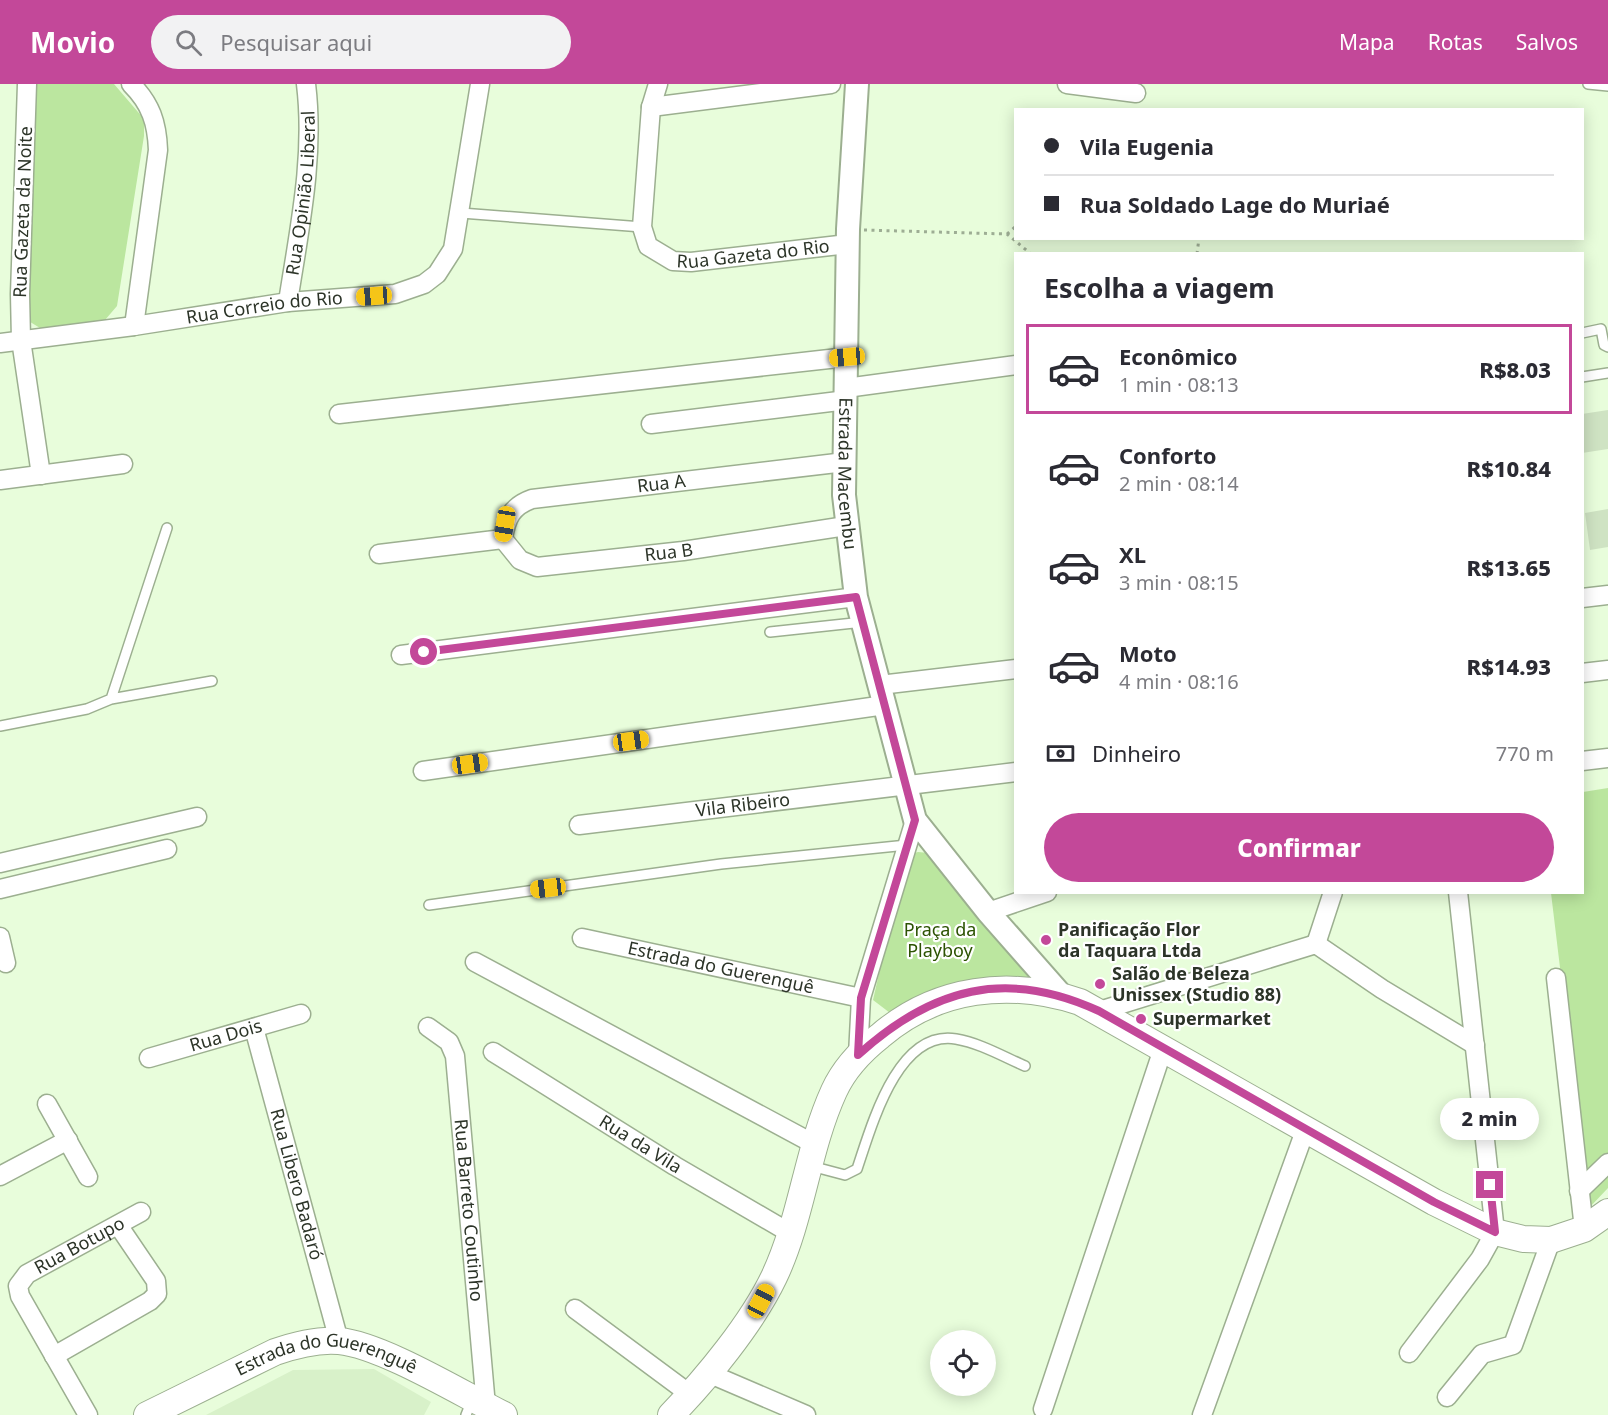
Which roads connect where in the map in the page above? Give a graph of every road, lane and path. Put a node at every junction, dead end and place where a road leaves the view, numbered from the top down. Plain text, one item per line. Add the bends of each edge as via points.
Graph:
1 (27, 84) edge
2 (131, 84) edge
3 (306, 84) edge
4 (480, 84) edge
5 (658, 84) edge
6 (831, 84) edge
7 (857, 84) edge
8 (1067, 84) edge
9 (1588, 84) edge
10 (1608, 86) edge
11 (1136, 93) dead end
12 (651, 107) junction
13 (461, 213) junction
14 (642, 227) junction
15 (1014, 228) edge
16 (1007, 234) junction
17 (848, 236) junction
18 (1014, 240) edge
19 (1014, 240) edge
20 (1029, 252) edge
21 (288, 302) junction
22 (134, 326) junction
23 (1584, 333) edge
24 (21, 340) junction
25 (0, 343) edge
26 (1608, 347) edge
27 (847, 357) junction
28 (1014, 365) edge
29 (1608, 373) edge
30 (1584, 377) edge
31 (846, 394) junction
32 (339, 414) dead end
33 (651, 424) dead end
34 (845, 462) junction
35 (123, 464) dead end
36 (42, 475) junction
37 (0, 480) edge
38 (846, 526) junction
39 (167, 528) dead end
40 (503, 539) junction
41 (379, 554) dead end
42 (1608, 595) edge
43 (856, 597) junction
44 (1584, 598) edge
45 (863, 622) junction
46 (770, 632) dead end
47 (401, 655) dead end
48 (1014, 669) edge
49 (1608, 670) edge
50 (1584, 673) edge
51 (212, 681) dead end
52 (883, 695) junction
53 (111, 699) junction
54 (0, 726) edge
55 (1608, 758) edge
56 (1584, 761) edge
57 (423, 771) dead end
58 (1014, 772) edge
59 (907, 787) junction
60 (197, 817) dead end
61 (915, 820) junction
62 (579, 825) dead end
63 (907, 845) junction
64 (167, 849) dead end
65 (0, 864) edge
66 (0, 889) edge
67 (1041, 894) edge
68 (1332, 894) edge
69 (1458, 894) edge
70 (429, 905) dead end
71 (988, 912) junction
72 (0, 937) edge
73 (582, 938) dead end
74 (1316, 944) junction
75 (6, 963) dead end
76 (475, 963) dead end
77 (1556, 978) dead end
78 (1062, 996) junction
79 (861, 998) junction
80 (1099, 1011) junction
81 (302, 1014) dead end
82 (254, 1028) junction
83 (428, 1028) dead end
84 (1475, 1045) junction
85 (1163, 1048) junction
86 (493, 1052) dead end
87 (858, 1055) junction
88 (148, 1058) dead end
89 (1025, 1066) dead end
90 (47, 1104) dead end
91 (1306, 1128) junction
92 (68, 1140) junction
93 (812, 1154) junction
94 (1608, 1163) edge
95 (0, 1176) edge
96 (88, 1177) dead end
97 (1579, 1191) junction
98 (141, 1212) dead end
99 (1608, 1212) edge
100 (118, 1226) junction
101 (1584, 1229) junction
102 (1495, 1232) junction
103 (790, 1233) junction
104 (1551, 1240) junction
105 (575, 1309) dead end
106 (339, 1341) junction
107 (1408, 1353) dead end
108 (54, 1356) junction
109 (708, 1373) junction
110 (691, 1395) junction
111 (1447, 1397) dead end
112 (482, 1409) edge
113 (1043, 1409) dead end
114 (88, 1415) edge
115 (147, 1415) edge
116 (672, 1415) edge
117 (806, 1415) edge
118 (1202, 1415) edge

1 - 24 street, Rua Gazeta da Noite
2 - 22 street via 152,111 158,129
3 - 21 street, Rua Opinião Liberal via 307,183
4 - 13 street, Rua Correio do Rio
5 - 12 street
6 - 12 street
7 - 17 street, Estrada Macembu
8 - 11 street
9 - 10 lane
12 - 14 street
13 - 14 lane
13 - 21 street, Rua Correio do Rio via 447,263 424,284 395,294
14 - 17 street, Rua Gazeta do Rio via 648,246 660,255 691,262
15 - 16 path
16 - 17 path
16 - 19 path
17 - 27 street, Estrada Macembu
18 - 20 path
21 - 22 street, Rua Correio do Rio
22 - 24 street, Rua Correio do Rio
23 - 26 lane via 1602,330 1604,345
24 - 25 street, Rua Correio do Rio
24 - 36 street, Rua Gazeta da Noite
27 - 31 street, Estrada Macembu
27 - 32 street
28 - 31 street
29 - 30 lane
31 - 33 street
31 - 34 street, Estrada Macembu
34 - 38 street, Estrada Macembu
34 - 40 street, Rua A via 532,499 514,508 505,524
35 - 36 street
36 - 37 street
38 - 40 street, Rua B via 683,551 537,567 520,560
38 - 43 street, Estrada Macembu
39 - 53 lane
40 - 41 street
42 - 44 street
43 - 45 street, Estrada Macembu
43 - 47 street
45 - 46 lane
45 - 52 street, Estrada Macembu
48 - 52 street
49 - 50 street
51 - 53 lane
52 - 57 street
52 - 59 street, Estrada Macembu
53 - 54 lane via 87,710
55 - 56 street
58 - 59 street, Vila Ribeiro
59 - 61 street, Estrada Macembu
59 - 62 street, Vila Ribeiro
60 - 65 street
61 - 63 street
61 - 71 street, Estrada Macembu
63 - 70 lane via 721,864
63 - 79 street
64 - 66 street
67 - 71 street
68 - 74 street
69 - 84 street
71 - 78 street, Estrada Macembu
72 - 75 street
73 - 79 street, Estrada do Guerenguê
74 - 80 street
74 - 84 street
76 - 93 street
77 - 97 street
78 - 80 main road
78 - 87 main road via 1011,989 961,993 896,1022
79 - 87 street
80 - 85 main road
81 - 82 street, Rua Dois
82 - 88 street, Rua Dois
82 - 106 street, Rua Libero Badaró
83 - 112 street, Rua Barreto Coutinho via 449,1041 455,1056
84 - 102 street
85 - 91 main road
85 - 113 street
86 - 103 street, Rua da Vila
87 - 93 main road via 835,1089
89 - 93 lane via 971,1043 939,1040 906,1059 897,1071 857,1169 845,1175
90 - 92 street
91 - 102 main road via 1434,1202
91 - 118 street
92 - 95 street
92 - 96 street
93 - 103 main road
94 - 97 street
97 - 101 street
98 - 100 street, Rua Botupo
99 - 101 main road
100 - 108 street, Rua Botupo via 20,1281 20,1296
100 - 108 street via 156,1281 157,1294
101 - 104 main road
102 - 104 main road
102 - 107 street via 1480,1259
103 - 109 main road via 761,1301
104 - 111 street via 1513,1346 1482,1354
105 - 110 street
106 - 112 main road, Estrada do Guerenguê via 385,1356
106 - 115 main road, Estrada do Guerenguê via 297,1345 275,1352
108 - 114 street
109 - 110 main road
109 - 117 street
110 - 116 main road

